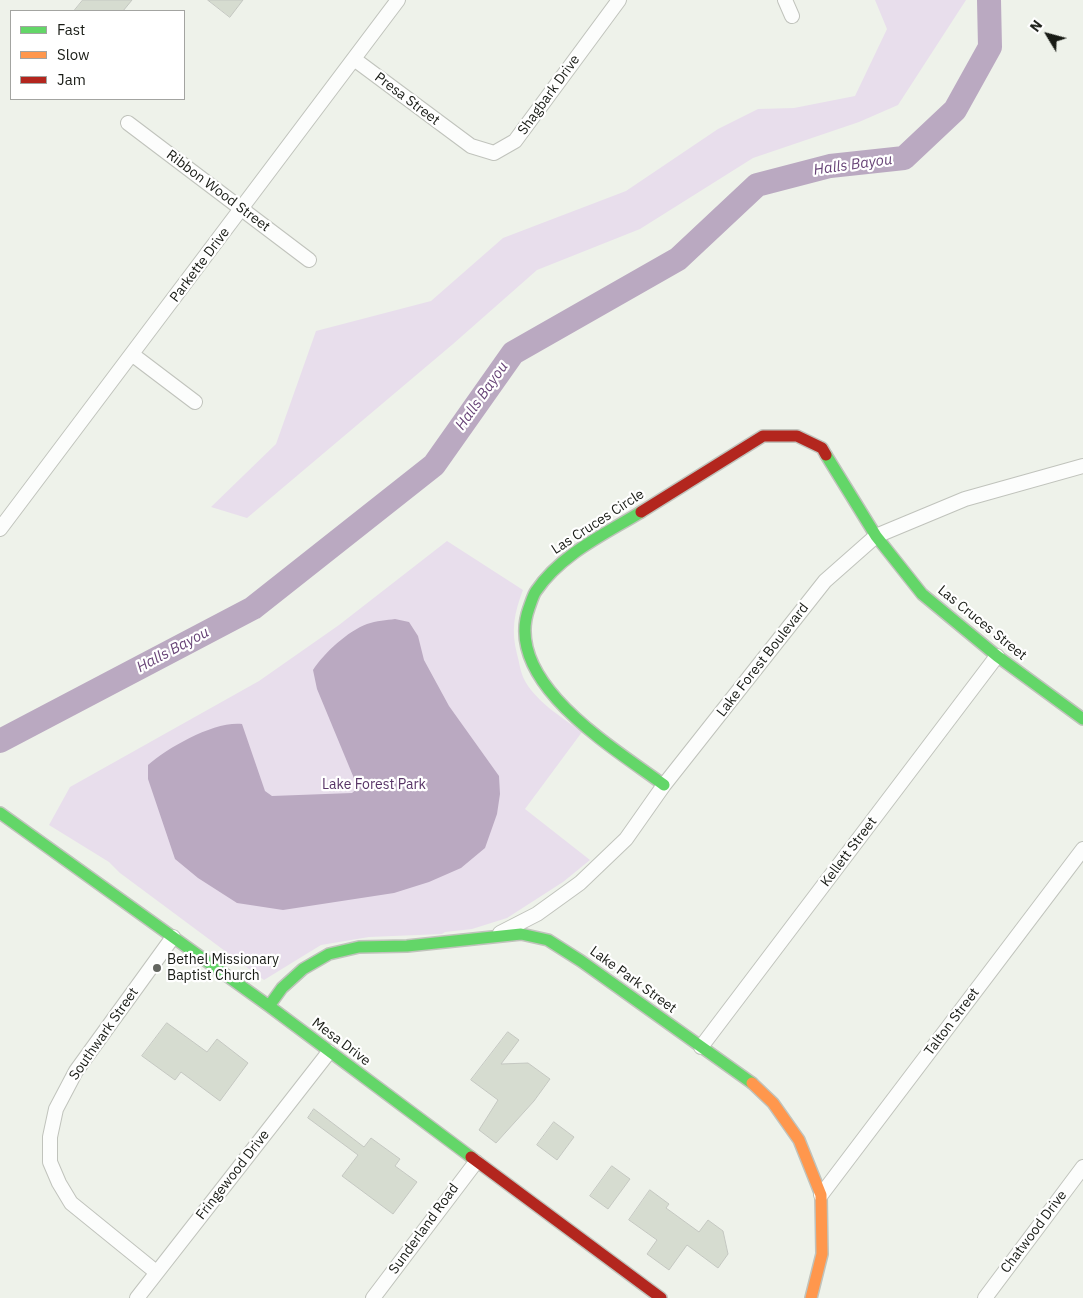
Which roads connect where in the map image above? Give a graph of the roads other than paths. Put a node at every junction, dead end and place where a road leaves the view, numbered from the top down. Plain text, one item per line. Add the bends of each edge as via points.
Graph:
1 (398, 0) edge
2 (619, 0) edge
3 (785, 0) edge
4 (792, 16) dead end
5 (354, 60) junction
6 (128, 123) dead end
7 (461, 139) joint
8 (242, 209) junction
9 (309, 260) dead end
10 (132, 355) junction
11 (194, 402) dead end
12 (1083, 466) edge
13 (0, 529) edge
14 (876, 536) junction
15 (997, 656) junction
16 (1083, 718) edge
17 (664, 785) junction
18 (4, 816) edge
19 (1083, 849) edge
20 (497, 935) junction
21 (173, 937) junction
22 (269, 1006) junction
23 (701, 1047) junction
24 (329, 1052) junction
25 (476, 1162) junction
26 (1083, 1167) edge
27 (821, 1195) junction
28 (156, 1272) junction
29 (137, 1298) edge
30 (373, 1298) edge
31 (661, 1298) edge
32 (811, 1298) edge
33 (985, 1298) edge

1 - 5 street, Parkette Drive
2 - 7 street, Shagbark Drive via 515,142 494,153 470,146
3 - 4 street
5 - 7 street, Presa Street
5 - 8 street, Parkette Drive
6 - 8 street, Ribbon Wood Street
8 - 9 street, Ribbon Wood Street
8 - 10 street, Parkette Drive
10 - 11 street
10 - 13 street, Parkette Drive
12 - 14 street, Lake Forest Boulevard via 965,500
14 - 15 street, Las Cruces Street via 922,594
14 - 17 street, Lake Forest Boulevard via 825,581
14 - 17 street, Las Cruces Circle via 822,448 797,436 763,436 549,572 528,602 523,636 538,678 565,709
15 - 16 street, Las Cruces Street
15 - 23 street, Kellett Street
17 - 20 street, Lake Forest Boulevard via 626,839 580,883 537,914
18 - 21 street, Mesa Drive
19 - 27 street, Talton Street
20 - 22 street, Lake Park Street via 407,946 359,947 329,954 303,969 282,988
20 - 23 street, Lake Park Street via 521,934 548,940
21 - 22 street, Mesa Drive
21 - 28 street, Southwark Street via 76,1071 56,1109 50,1137 50,1162 71,1203
22 - 24 street, Mesa Drive
23 - 27 street, Lake Park Street via 747,1079 773,1103 799,1140
24 - 25 street, Mesa Drive
24 - 28 street, Fringewood Drive
25 - 30 street, Sunderland Road
25 - 31 street, Mesa Drive
26 - 33 street, Chatwood Drive
27 - 32 street, Lake Park Street via 822,1254
28 - 29 street, Fringewood Drive

